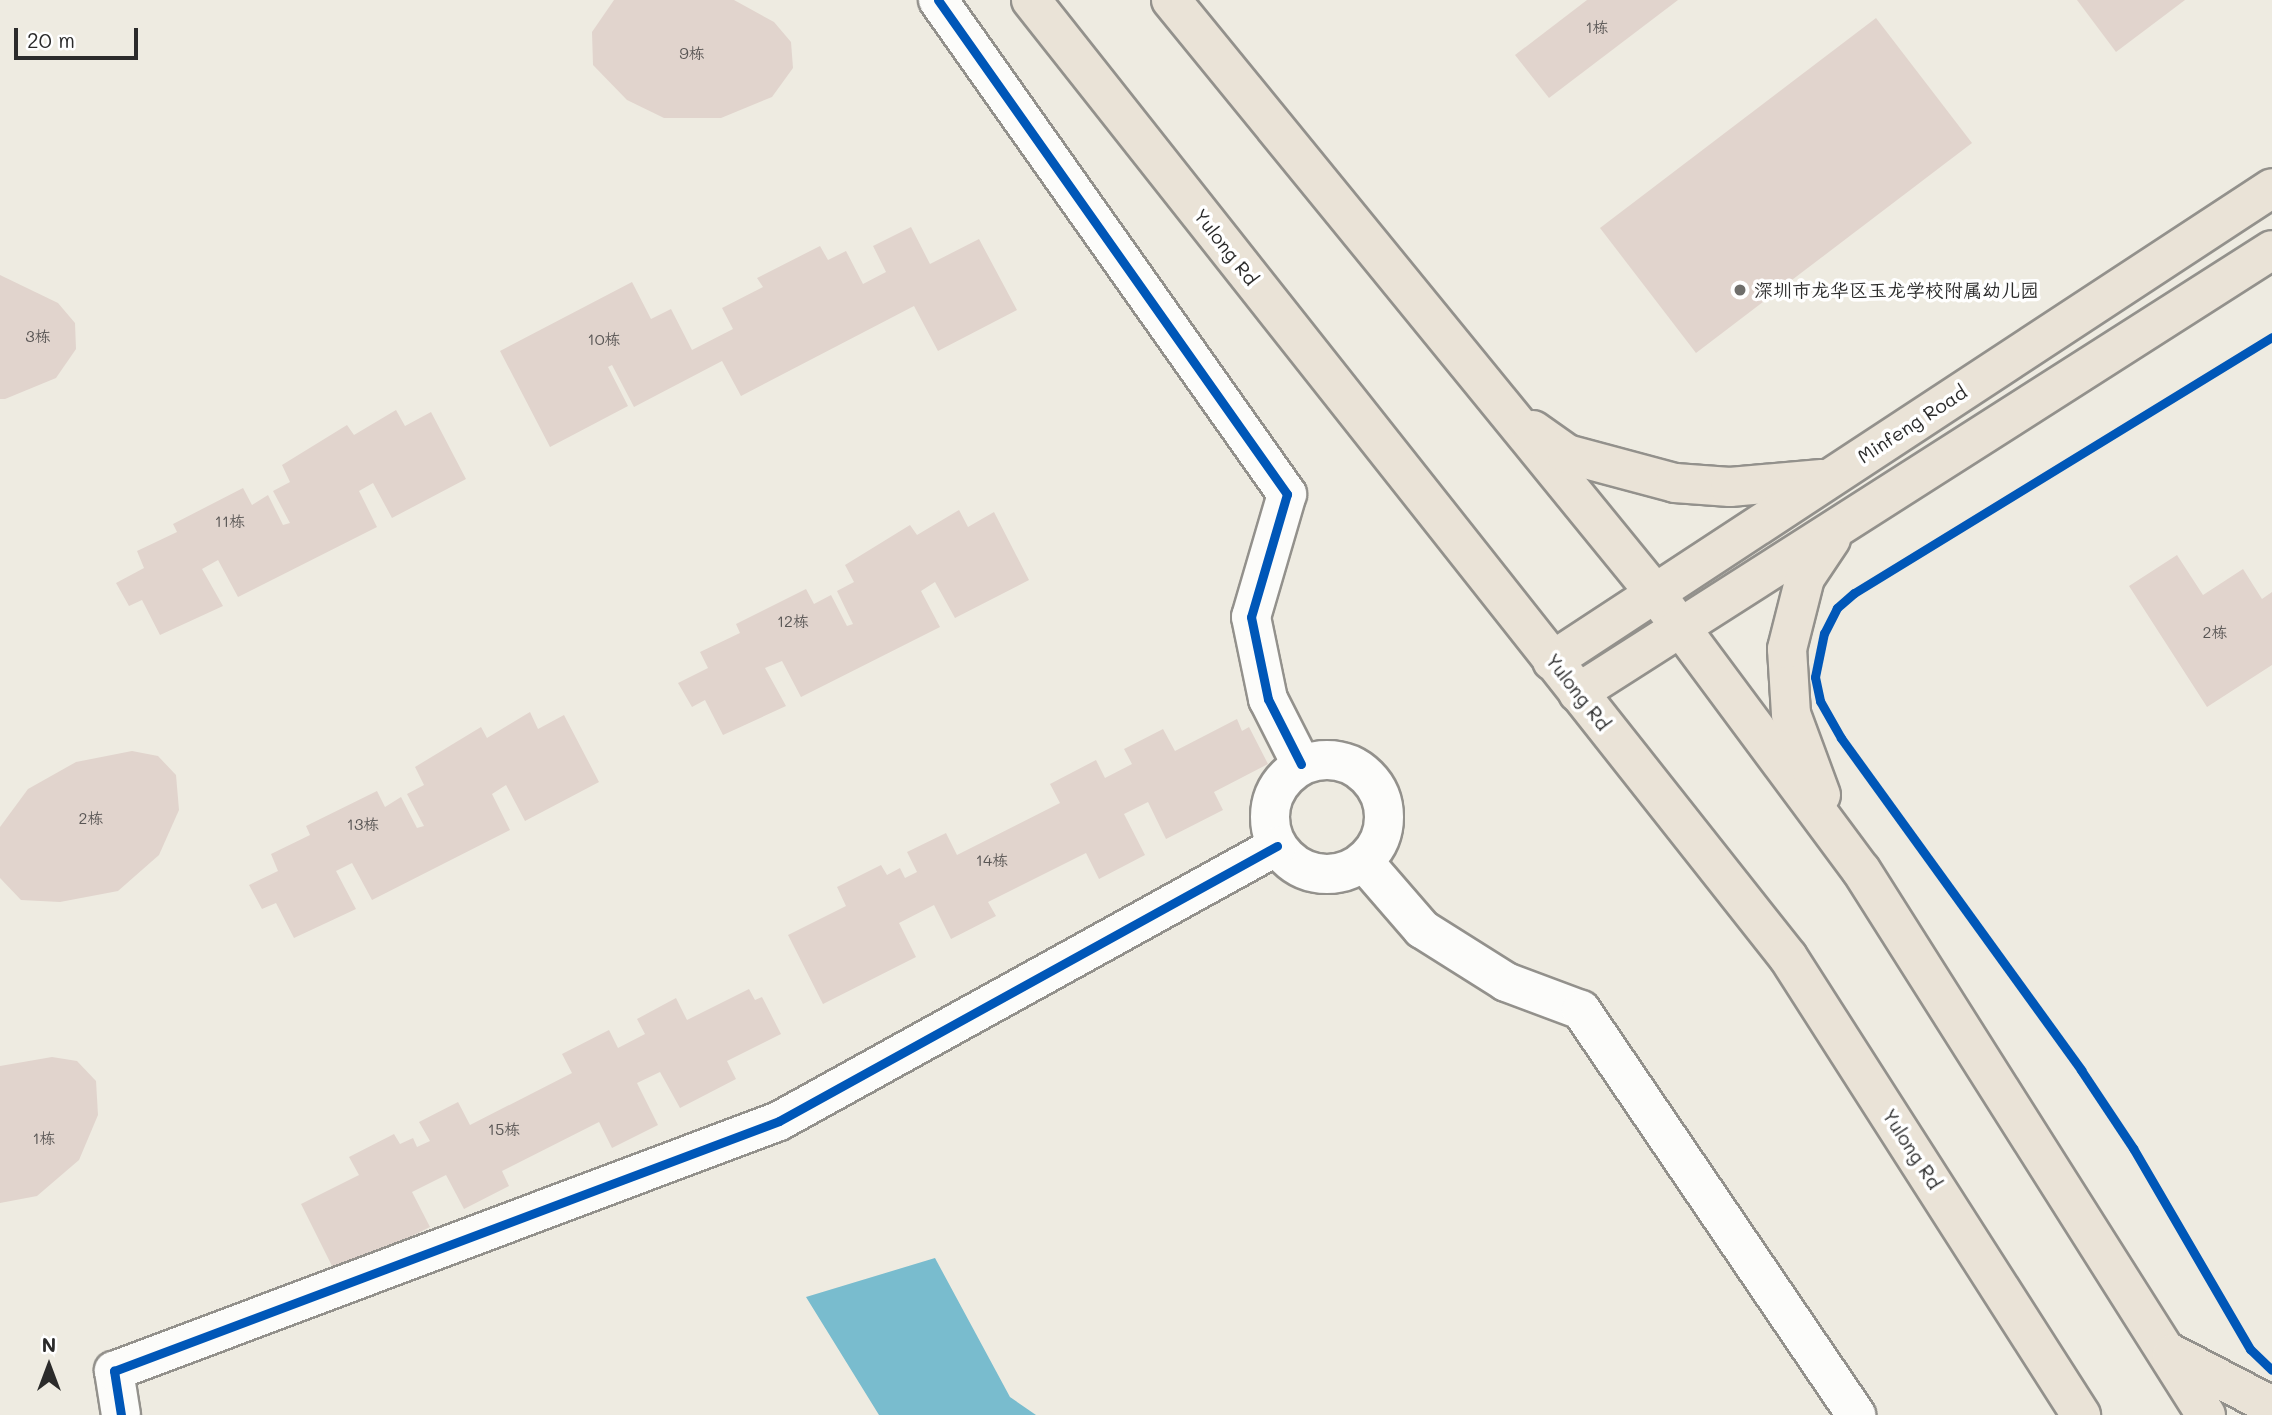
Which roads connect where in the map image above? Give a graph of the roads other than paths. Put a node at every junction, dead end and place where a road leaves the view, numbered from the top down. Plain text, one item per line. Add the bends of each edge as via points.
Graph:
1 (938, 0) edge
2 (1031, 0) edge
3 (1171, 0) edge
4 (2272, 188) edge
5 (2272, 250) edge
6 (1499, 407) junction
7 (1831, 477) junction
8 (1844, 524) junction
9 (1655, 593) junction
10 (1681, 628) junction
11 (1552, 661) junction
12 (1578, 693) junction
13 (1301, 764) junction
14 (1836, 837) junction
15 (1277, 846) junction
16 (1364, 862) junction
17 (2170, 1353) junction
18 (2272, 1406) edge
19 (121, 1415) edge
20 (1856, 1415) edge
21 (2081, 1415) edge
22 (2206, 1415) edge

1 - 13 street via 1287,494 1251,617 1268,699
2 - 11 main road, Yulong Rd
3 - 6 main road
4 - 7 main road, Minfeng Road
5 - 8 main road
6 - 7 main road via 1567,454 1675,483 1730,487
6 - 9 main road
7 - 9 main road, Minfeng Road
8 - 10 main road
8 - 14 main road via 1805,578 1787,649 1791,714
9 - 10 main road
9 - 11 main road, Minfeng Road
10 - 12 main road
10 - 14 main road
11 - 12 main road, Yulong Rd
12 - 21 main road, Yulong Rd via 1788,957
13 - 15 street via 1276,789 1269,812
13 - 16 street via 1321,759 1351,764 1367,774 1380,793 1385,810 1382,835
14 - 17 main road
15 - 16 street via 1292,863 1310,872 1330,874
15 - 19 street via 779,1121 114,1371
16 - 20 street via 1422,929 1506,982 1581,1010
17 - 18 main road
17 - 22 main road

